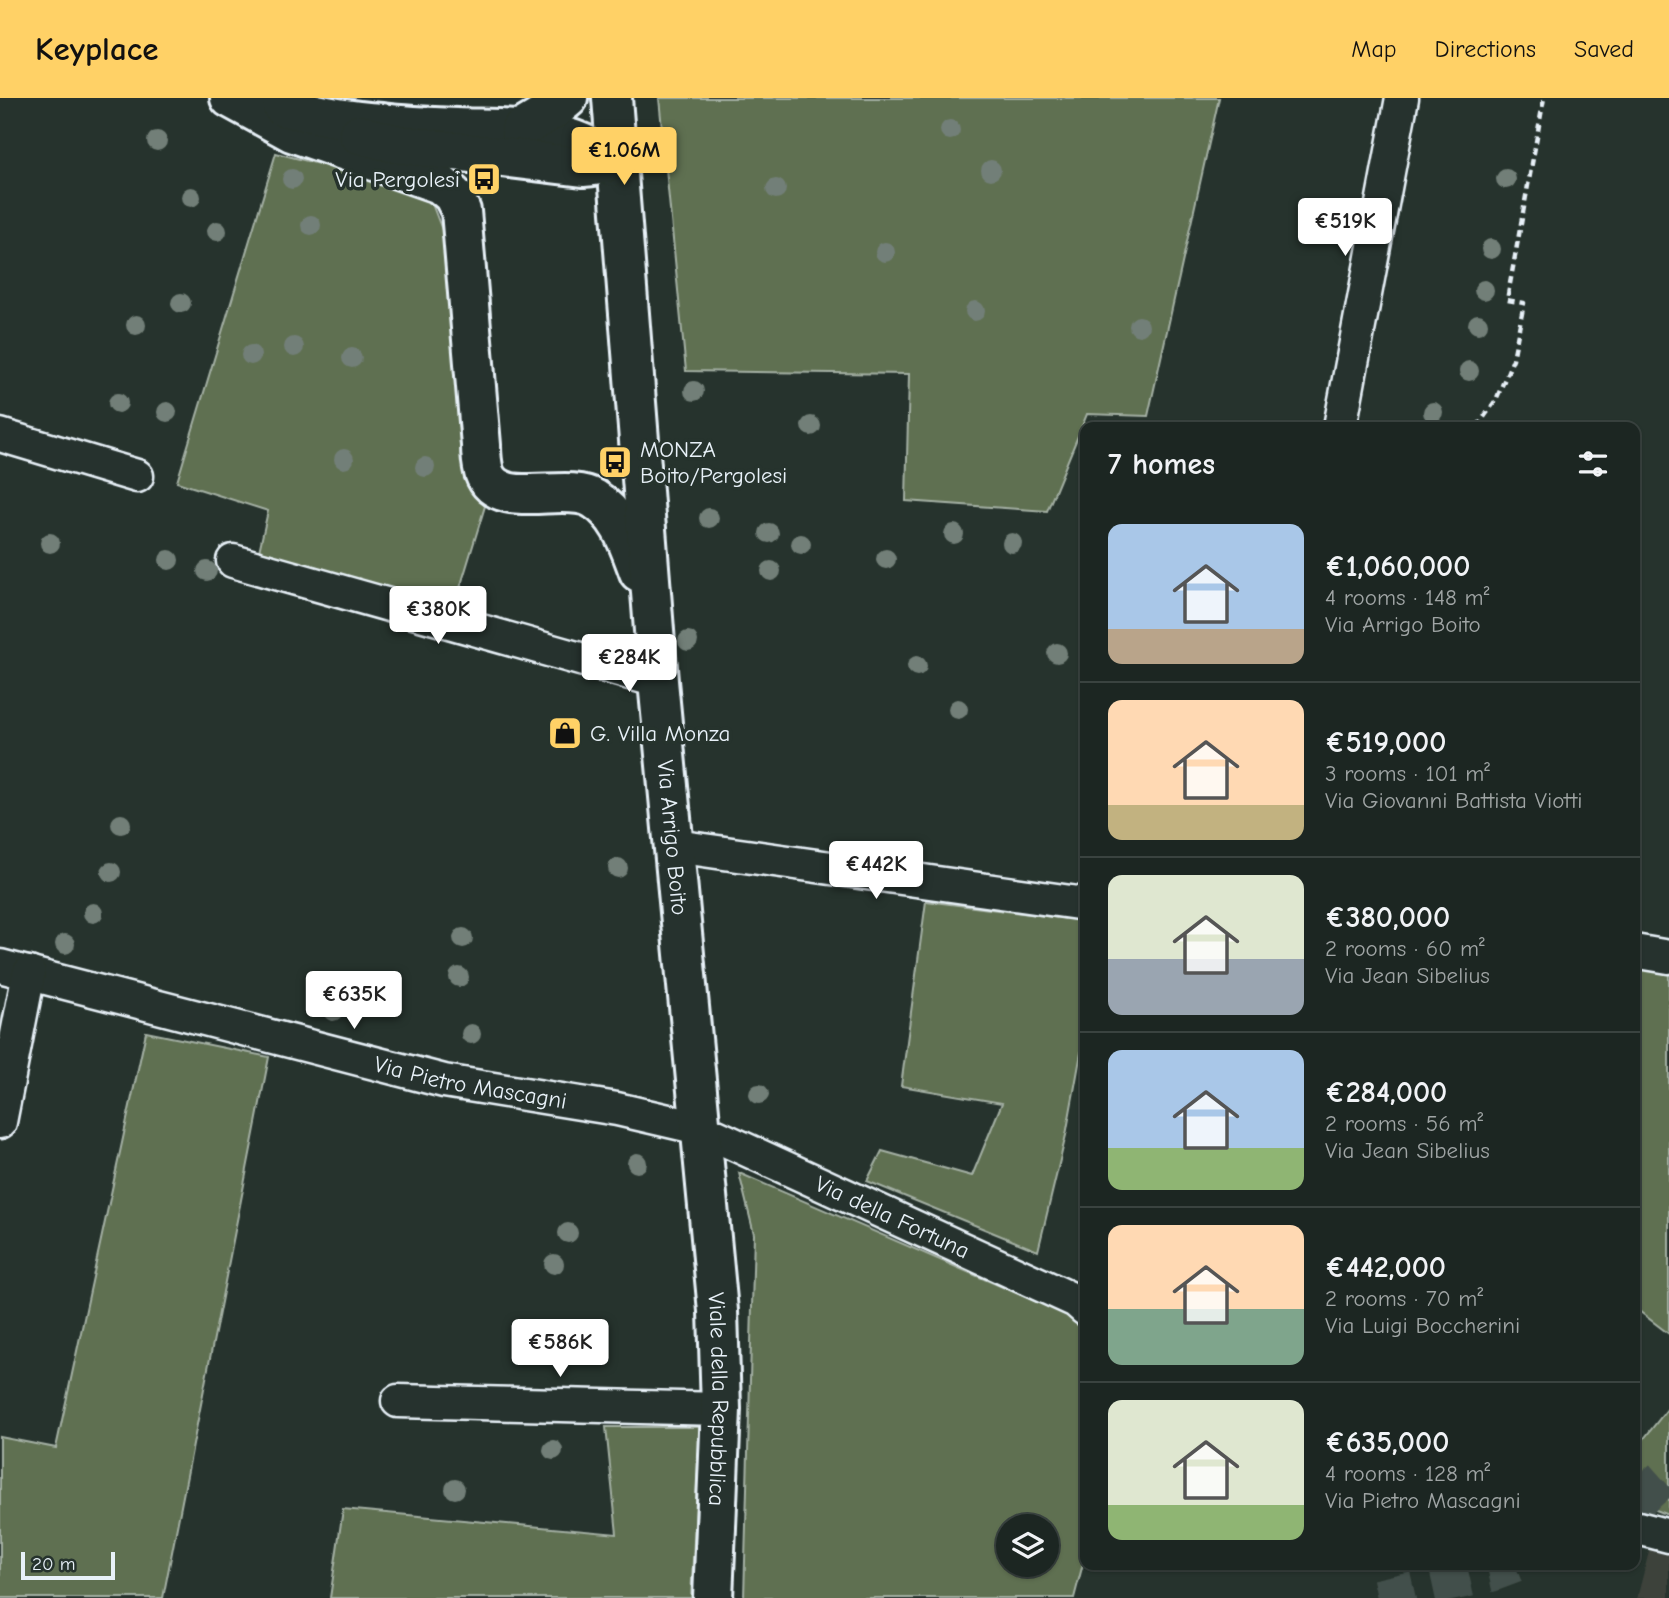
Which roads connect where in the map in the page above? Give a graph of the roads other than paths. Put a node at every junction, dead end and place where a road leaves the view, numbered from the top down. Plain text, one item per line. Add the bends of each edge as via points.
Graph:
1 (230, 98) edge
2 (568, 98) edge
3 (612, 98) edge
4 (1402, 98) edge
5 (261, 102) edge
6 (520, 130) junction
7 (607, 164) junction
8 (1341, 422) edge
9 (0, 435) edge
10 (137, 476) dead end
11 (233, 561) dead end
12 (652, 610) junction
13 (658, 681) junction
14 (675, 846) junction
15 (1080, 903) edge
16 (1640, 952) edge
17 (1669, 957) edge
18 (15, 969) edge
19 (0, 1122) edge
20 (699, 1128) junction
21 (709, 1201) joint
22 (1080, 1305) edge
23 (398, 1401) dead end
24 (721, 1409) junction
25 (1640, 1529) edge
26 (1669, 1536) edge
27 (713, 1598) edge

1 - 12 street via 292,132 440,184 453,195 461,211 485,475 510,493 570,491 603,506 622,529
2 - 6 street
3 - 7 street, Via Arrigo Boito
4 - 8 street
5 - 6 street via 336,119
5 - 7 street via 397,144
6 - 7 street via 566,138 591,148
7 - 12 street, Via Arrigo Boito
9 - 10 street
11 - 13 street
12 - 13 street, Via Arrigo Boito
13 - 14 street, Via Arrigo Boito
14 - 15 street
14 - 20 street, Via Arrigo Boito
16 - 17 street
18 - 19 street
18 - 20 street, Via Pietro Mascagni via 443,1081
20 - 21 street, Via Arrigo Boito
20 - 22 street, Via della Fortuna
21 - 24 street, Viale della Repubblica
23 - 24 street
24 - 27 street, Viale della Repubblica
25 - 26 street

